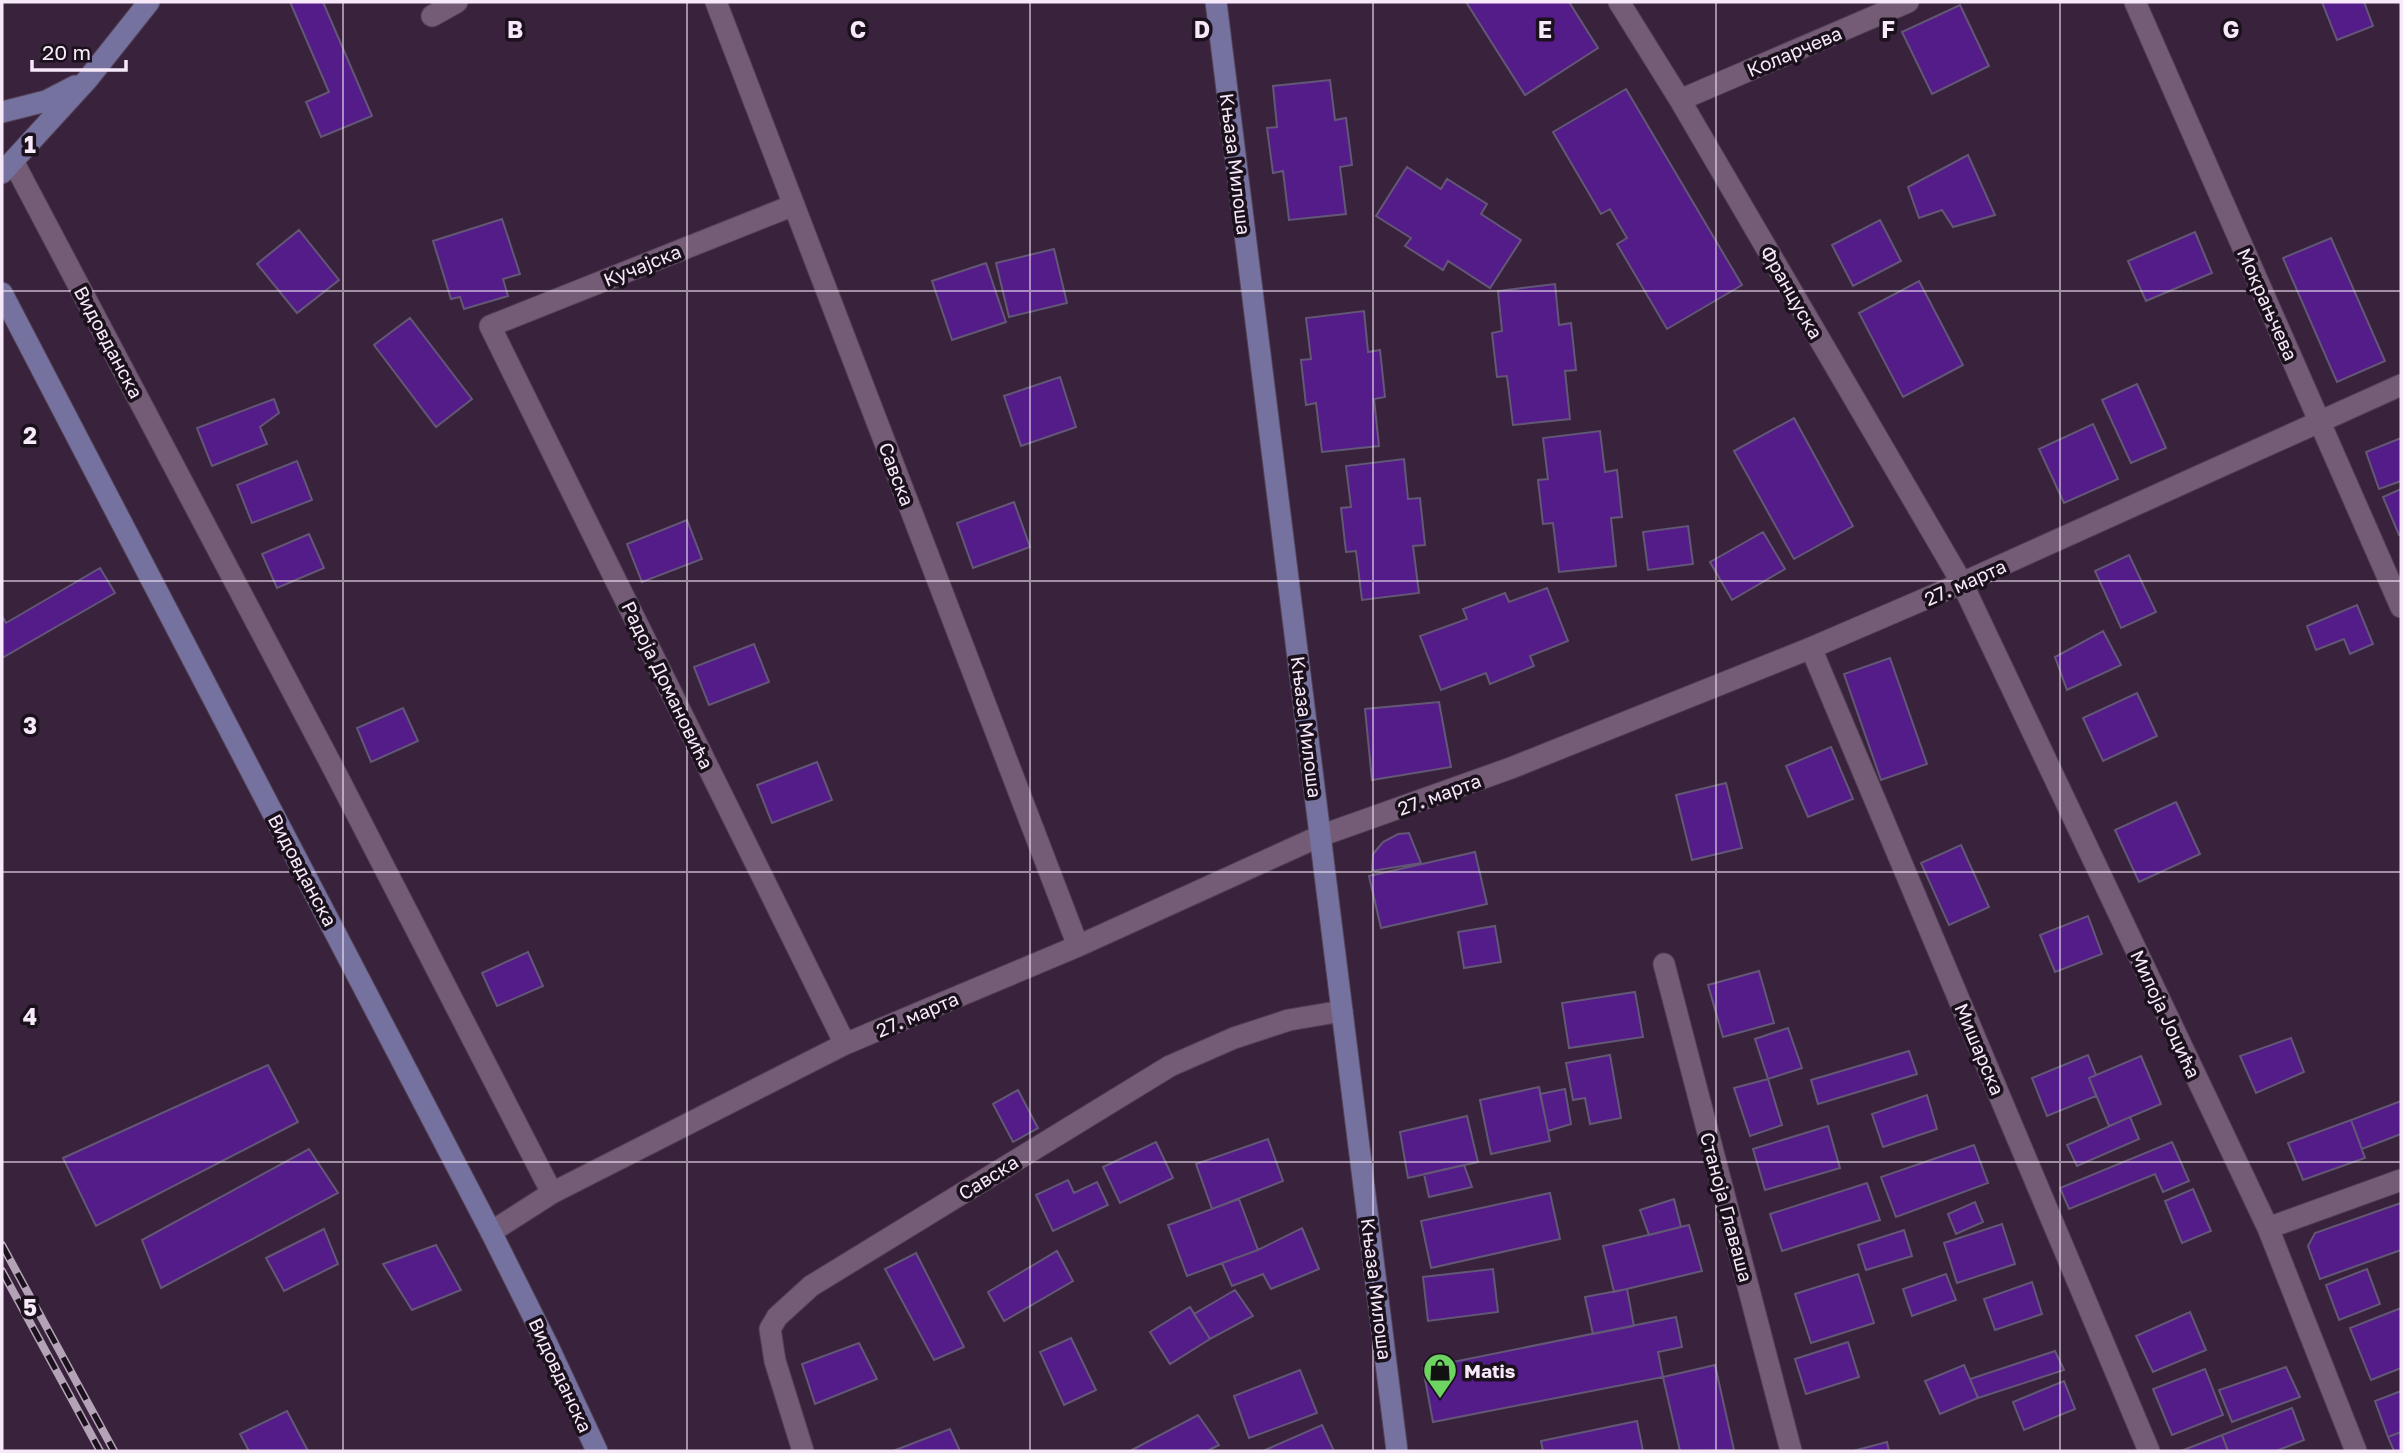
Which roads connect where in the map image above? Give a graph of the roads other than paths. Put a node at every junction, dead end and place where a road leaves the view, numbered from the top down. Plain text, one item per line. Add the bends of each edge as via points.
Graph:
1 (149, 2) edge
2 (457, 2) edge
3 (716, 2) edge
4 (1216, 2) edge
5 (1619, 2) edge
6 (1908, 2) edge
7 (2135, 2) edge
8 (432, 16) dead end
9 (87, 80) junction
10 (1680, 100) junction
11 (2, 112) edge
12 (8, 168) edge
13 (794, 205) junction
14 (2, 293) edge
15 (490, 326) joint
16 (2401, 385) edge
17 (2320, 420) junction
18 (1962, 583) junction
19 (2401, 607) edge
20 (1811, 648) junction
21 (1320, 836) junction
22 (1078, 946) junction
23 (1664, 964) dead end
24 (1342, 1010) junction
25 (845, 1044) junction
26 (2401, 1180) edge
27 (552, 1193) junction
28 (2268, 1228) junction
29 (491, 1232) junction
30 (597, 1451) edge
31 (803, 1451) edge
32 (1397, 1451) edge
33 (1791, 1451) edge
34 (2149, 1451) edge
35 (2356, 1451) edge

1 - 9 main road
2 - 8 street
3 - 13 street, Савска
4 - 21 main road, Књаза Милоша
5 - 10 street, Француска
6 - 10 street, Коларчева
7 - 17 street, Мокрањчева
9 - 11 main road via 46,102
9 - 12 main road
10 - 18 street, Француска
12 - 27 street, Видовданска via 330,762
13 - 15 street, Кучајска
13 - 22 street, Савска
14 - 29 main road, Видовданска
15 - 25 street, Радоја Домановића
16 - 17 street, 27. марта
17 - 18 street, 27. марта
17 - 19 street, Мокрањчева
18 - 20 street, 27. марта
18 - 28 street, Милоја Јоцића
20 - 21 street, 27. марта via 1511,768
20 - 34 street, Мишарска
21 - 22 street, 27. марта
21 - 24 main road, Књаза Милоша
22 - 25 street, 27. марта
23 - 33 street, Станоја Главаша
24 - 31 street, Савска via 1289,1020 1170,1066 811,1286 776,1317 770,1329 775,1361
24 - 32 main road, Књаза Милоша
25 - 27 street, 27. марта
26 - 28 street
27 - 29 street, 27. марта
28 - 35 street, Милоја Јоцића
29 - 30 main road, Видовданска

